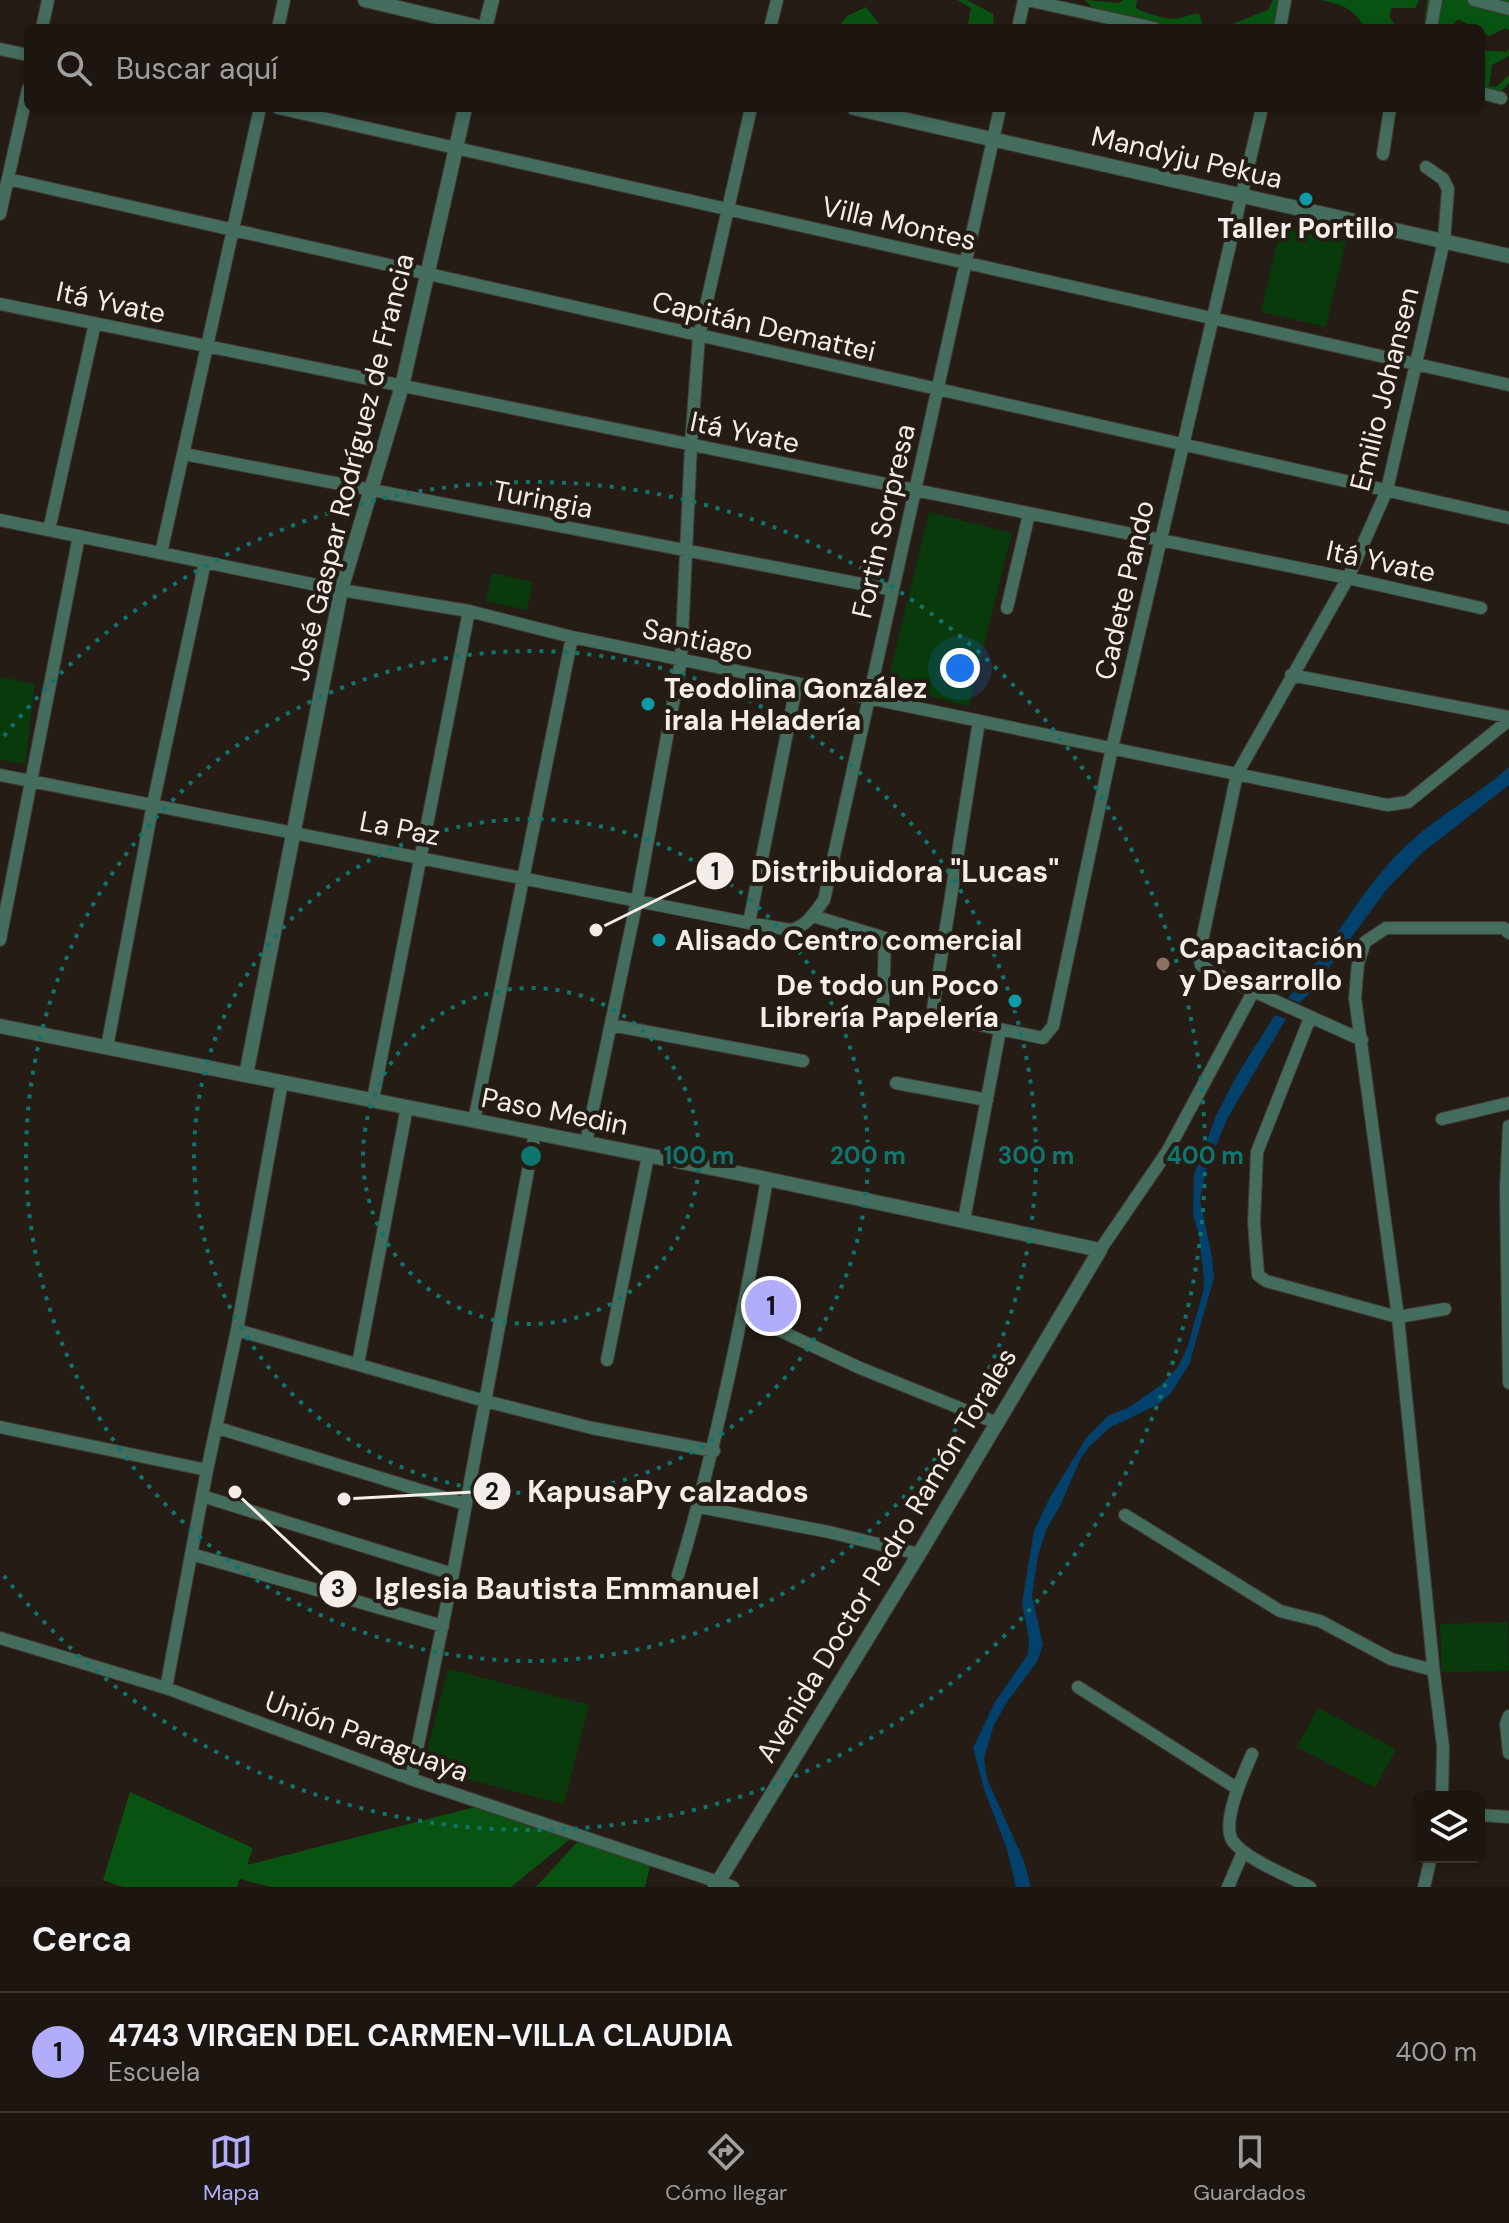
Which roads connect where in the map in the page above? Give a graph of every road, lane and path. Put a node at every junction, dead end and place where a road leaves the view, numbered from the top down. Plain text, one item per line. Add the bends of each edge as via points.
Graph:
1 (48, 0) edge
2 (284, 0) edge
3 (365, 0) edge
4 (492, 0) edge
5 (777, 0) edge
6 (1026, 0) edge
7 (1285, 0) edge
8 (1436, 0) edge
9 (1474, 0) edge
10 (1083, 6) edge
11 (1509, 9) edge
12 (43, 24) edge
13 (279, 24) edge
14 (467, 24) edge
15 (485, 24) edge
16 (771, 24) edge
17 (1019, 24) edge
18 (1141, 24) edge
19 (1281, 24) edge
20 (1432, 24) edge
21 (0, 49) edge
22 (24, 54) edge
23 (1485, 94) edge
24 (1501, 98) dead end
25 (24, 107) edge
26 (259, 112) edge
27 (296, 112) edge
28 (464, 112) edge
29 (750, 112) edge
30 (871, 112) edge
31 (999, 112) edge
32 (1261, 112) edge
33 (1389, 112) edge
34 (993, 140) junction
35 (454, 148) junction
36 (1383, 154) dead end
37 (1426, 167) dead end
38 (8, 179) junction
39 (1242, 196) junction
40 (728, 209) junction
41 (0, 214) edge
42 (233, 230) junction
43 (1444, 241) junction
44 (1509, 256) edge
45 (965, 262) junction
46 (426, 274) junction
47 (0, 304) edge
48 (1213, 318) junction
49 (95, 323) junction
50 (699, 336) junction
51 (207, 346) junction
52 (1417, 364) junction
53 (1509, 385) edge
54 (402, 386) junction
55 (937, 389) junction
56 (691, 445) junction
57 (1183, 445) junction
58 (184, 454) junction
59 (370, 490) junction
60 (1387, 490) junction
61 (915, 491) junction
62 (1029, 514) junction
63 (1509, 518) edge
64 (0, 520) edge
65 (49, 530) junction
66 (79, 536) junction
67 (1160, 541) junction
68 (687, 551) junction
69 (161, 553) junction
70 (205, 562) junction
71 (1348, 578) junction
72 (341, 590) junction
73 (893, 590) junction
74 (1007, 608) dead end
75 (1481, 608) dead end
76 (469, 611) junction
77 (572, 637) junction
78 (681, 660) junction
79 (1291, 675) junction
80 (797, 683) junction
81 (867, 699) junction
82 (1509, 718) edge
83 (979, 721) junction
84 (1112, 748) junction
85 (1237, 774) junction
86 (0, 775) edge
87 (31, 781) junction
88 (153, 804) junction
89 (294, 832) junction
90 (421, 857) junction
91 (523, 877) junction
92 (637, 900) junction
93 (813, 916) junction
94 (749, 923) junction
95 (1509, 933) edge
96 (0, 940) edge
97 (1253, 992) junction
98 (883, 1005) dead end
99 (1310, 1018) junction
100 (611, 1025) junction
101 (0, 1026) edge
102 (1000, 1030) junction
103 (1362, 1040) junction
104 (107, 1047) junction
105 (803, 1061) dead end
106 (246, 1075) junction
107 (282, 1082) junction
108 (896, 1083) dead end
109 (373, 1099) junction
110 (987, 1100) junction
111 (1509, 1103) edge
112 (407, 1107) junction
113 (1442, 1119) dead end
114 (474, 1121) junction
115 (1509, 1126) edge
116 (535, 1133) junction
117 (586, 1142) junction
118 (648, 1156) junction
119 (767, 1179) junction
120 (1507, 1188) edge
121 (964, 1220) junction
122 (1100, 1250) junction
123 (1508, 1280) edge
124 (1445, 1309) dead end
125 (744, 1314) junction
126 (1398, 1317) junction
127 (237, 1330) junction
128 (607, 1360) dead end
129 (358, 1364) junction
130 (1509, 1383) edge
131 (485, 1401) junction
132 (997, 1423) junction
133 (0, 1427) edge
134 (218, 1428) junction
135 (714, 1451) junction
136 (207, 1470) junction
137 (202, 1496) junction
138 (465, 1504) junction
139 (699, 1507) junction
140 (1125, 1515) dead end
141 (191, 1554) junction
142 (919, 1554) junction
143 (453, 1574) junction
144 (678, 1575) dead end
145 (443, 1626) junction
146 (0, 1638) edge
147 (1433, 1670) junction
148 (1078, 1687) dead end
149 (166, 1688) junction
150 (1509, 1716) edge
151 (1509, 1753) edge
152 (1252, 1754) dead end
153 (411, 1779) junction
154 (1238, 1789) junction
155 (1442, 1791) edge
156 (1485, 1815) edge
157 (1509, 1817) edge
158 (1243, 1852) junction
159 (1430, 1863) edge
160 (716, 1884) edge
161 (733, 1887) edge
162 (1228, 1887) edge
163 (1310, 1887) edge
164 (1424, 1887) edge

1 - 12 street
2 - 13 street
3 - 14 street
4 - 15 street
5 - 16 street
6 - 10 street
6 - 17 street
7 - 19 street
8 - 20 street
9 - 11 street
10 - 18 street
21 - 22 street
23 - 24 street
25 - 38 street
26 - 42 street
27 - 35 street, Villa Montes
28 - 35 street, José Gaspar Rodríguez de Francia
29 - 40 street
30 - 34 street, Mandyju Pekua
31 - 34 street, Fortin Sorpresa
32 - 39 street, Cadete Pando
33 - 36 street
34 - 39 street, Mandyju Pekua
34 - 45 street, Fortin Sorpresa
35 - 40 street, Villa Montes
35 - 46 street, José Gaspar Rodríguez de Francia
37 - 43 street, Emilio Johansen via 1448,189
38 - 41 street
38 - 42 street, Capitán Demattei
39 - 43 street, Mandyju Pekua
39 - 48 street, Cadete Pando
40 - 45 street, Villa Montes
40 - 50 street
42 - 46 street, Capitán Demattei
42 - 51 street
43 - 44 street, Mandyju Pekua
43 - 52 street, Emilio Johansen
45 - 48 street, Villa Montes
45 - 55 street, Fortin Sorpresa
46 - 50 street, Capitán Demattei
46 - 54 street, José Gaspar Rodríguez de Francia
47 - 49 street, Itá Yvate
48 - 52 street, Villa Montes
48 - 57 street, Cadete Pando
49 - 51 street, Itá Yvate
49 - 65 street
50 - 55 street, Capitán Demattei
50 - 56 street
51 - 54 street, Itá Yvate
51 - 58 street
52 - 53 street, Villa Montes
52 - 60 street, Emilio Johansen
54 - 56 street, Itá Yvate
54 - 59 street, José Gaspar Rodríguez de Francia
55 - 57 street, Capitán Demattei
55 - 61 street, Fortin Sorpresa
56 - 61 street, Itá Yvate
56 - 68 street
57 - 60 street, Capitán Demattei
57 - 67 street, Cadete Pando
58 - 59 street, Turingia
58 - 69 street
59 - 68 street, Turingia
59 - 72 street, José Gaspar Rodríguez de Francia
60 - 63 street, Capitán Demattei
60 - 71 street, Emilio Johansen
61 - 62 street, Itá Yvate
61 - 73 street, Fortin Sorpresa
62 - 67 street, Itá Yvate
62 - 74 street
64 - 65 street, Santiago
65 - 66 street, Santiago
66 - 69 street, Santiago
66 - 87 street
67 - 71 street, Itá Yvate
67 - 84 street, Cadete Pando
68 - 73 street, Turingia
68 - 78 street
69 - 70 street, Santiago
70 - 72 street, Santiago
70 - 88 street
71 - 75 street, Itá Yvate
71 - 79 street, Emilio Johansen
72 - 76 street, Santiago
72 - 89 street, José Gaspar Rodríguez de Francia
73 - 81 street, Fortin Sorpresa
76 - 77 street, Santiago
76 - 90 street
77 - 78 street, Santiago
77 - 91 street
78 - 80 street, Santiago
78 - 92 street
79 - 82 street
79 - 85 street, Emilio Johansen
80 - 81 street, Santiago
80 - 94 street
81 - 83 street, Santiago
81 - 93 street, Fortin Sorpresa via 824,900
82 - 85 street, Santiago via 1408,802 1387,805
83 - 84 street, Santiago
83 - 102 street, Cadete Pando via 932,1015
84 - 85 street, Santiago
84 - 102 street, Cadete Pando via 1053,1026 1043,1038
85 - 97 street, Emilio Johansen via 1199,955 1201,965 1211,972
86 - 87 street, La Paz
87 - 88 street, La Paz
87 - 96 street
88 - 89 street, La Paz
88 - 104 street
89 - 90 street, La Paz
89 - 106 street, José Gaspar Rodríguez de Francia
90 - 91 street, La Paz
90 - 109 street
91 - 92 street, La Paz
91 - 114 street
92 - 94 street, La Paz
92 - 100 street
93 - 94 street, La Paz via 791,930
93 - 98 street via 885,938
95 - 103 street via 1504,928 1386,928 1375,934 1365,942 1358,963 1355,998
97 - 99 street
97 - 122 street via 1167,1152
99 - 103 street
99 - 126 street via 1257,1152 1258,1275
100 - 105 street
100 - 117 street
101 - 104 street, Paso Medin
102 - 110 street
103 - 126 street
104 - 106 street, Paso Medin
106 - 107 street, Paso Medin
107 - 109 street, Paso Medin
107 - 127 street
108 - 110 street
109 - 112 street, Paso Medin
110 - 121 street
111 - 113 street
112 - 114 street, Paso Medin
112 - 129 street
114 - 116 street, Paso Medin
115 - 120 street
116 - 117 street, Paso Medin
116 - 131 street
117 - 118 street, Paso Medin
118 - 119 street, Paso Medin
118 - 128 street
119 - 121 street, Paso Medin
119 - 125 street
120 - 123 street
121 - 122 street, Paso Medin
122 - 132 street, Avenida Doctor Pedro Ramón Torales
123 - 130 street
124 - 126 street
125 - 132 street
125 - 135 street
126 - 147 street
127 - 129 street
127 - 134 street
129 - 131 street
131 - 135 street
131 - 138 street
132 - 142 street, Avenida Doctor Pedro Ramón Torales
133 - 136 street
134 - 136 street
134 - 138 street
135 - 139 street
136 - 137 street
137 - 141 street
137 - 143 street
138 - 143 street
139 - 142 street
139 - 144 street
140 - 147 street via 1280,1611 1320,1621 1391,1659
141 - 145 street
141 - 149 street
142 - 160 street, Avenida Doctor Pedro Ramón Torales
143 - 145 street
145 - 153 street
146 - 149 street, Unión Paraguaya
147 - 155 street via 1443,1747
148 - 154 street
149 - 153 street, Unión Paraguaya
150 - 151 street
152 - 154 street
153 - 160 street, Unión Paraguaya
154 - 158 street via 1229,1829
156 - 157 street
158 - 162 street
158 - 163 street
159 - 164 street
160 - 161 street, Unión Paraguaya

